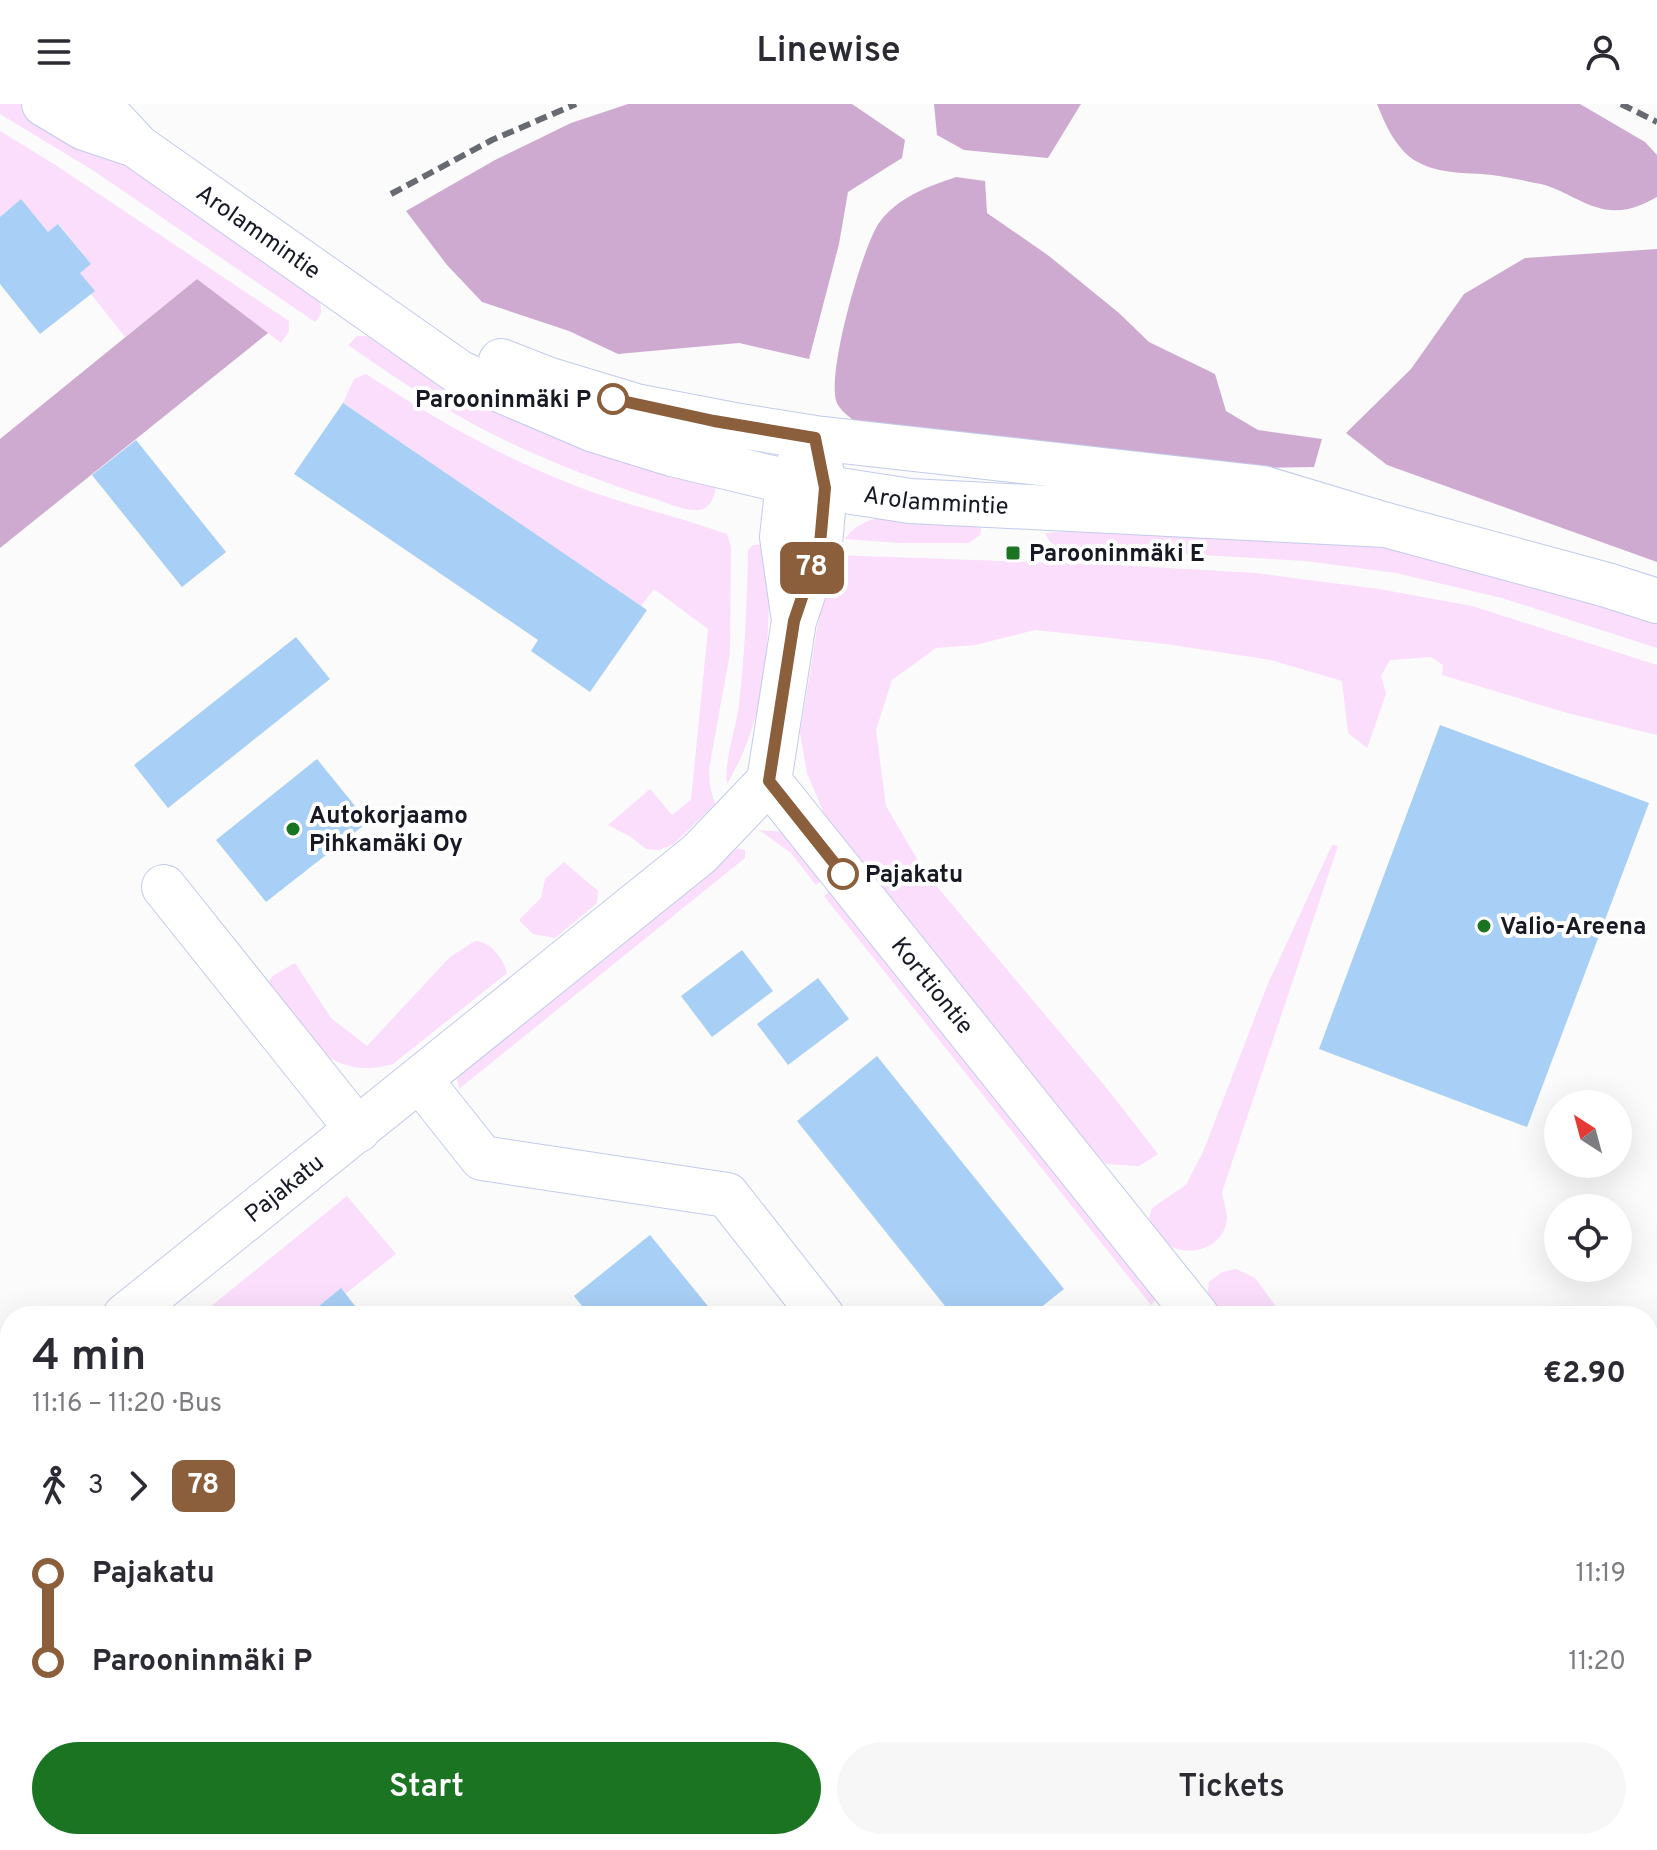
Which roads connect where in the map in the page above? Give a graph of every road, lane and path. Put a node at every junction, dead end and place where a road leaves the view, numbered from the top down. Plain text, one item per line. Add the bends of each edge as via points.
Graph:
1 (44, 104) edge
2 (98, 104) edge
3 (138, 147) junction
4 (378, 316) junction
5 (815, 438) junction
6 (806, 485) junction
7 (1386, 525) junction
8 (1657, 601) edge
9 (769, 781) junction
10 (164, 887) dead end
11 (420, 1080) junction
12 (358, 1130) junction
13 (138, 1306) edge
14 (814, 1306) edge
15 (1182, 1306) edge

1 - 3 street, Arolammintie via 84,128
2 - 3 street, Arolammintie
3 - 4 street, Arolammintie
4 - 5 street, Arolammintie via 636,406
4 - 6 street, Arolammintie via 460,373 533,406 672,454
5 - 6 street
5 - 7 street, Arolammintie via 1263,488
6 - 7 street, Arolammintie via 910,501
6 - 9 street via 820,544 794,621
7 - 8 street, Arolammintie
9 - 11 street, Pajakatu via 699,854
9 - 15 street, Korttiontie
10 - 12 street
11 - 12 street, Pajakatu
11 - 14 street via 482,1158 727,1195
12 - 13 street, Pajakatu

